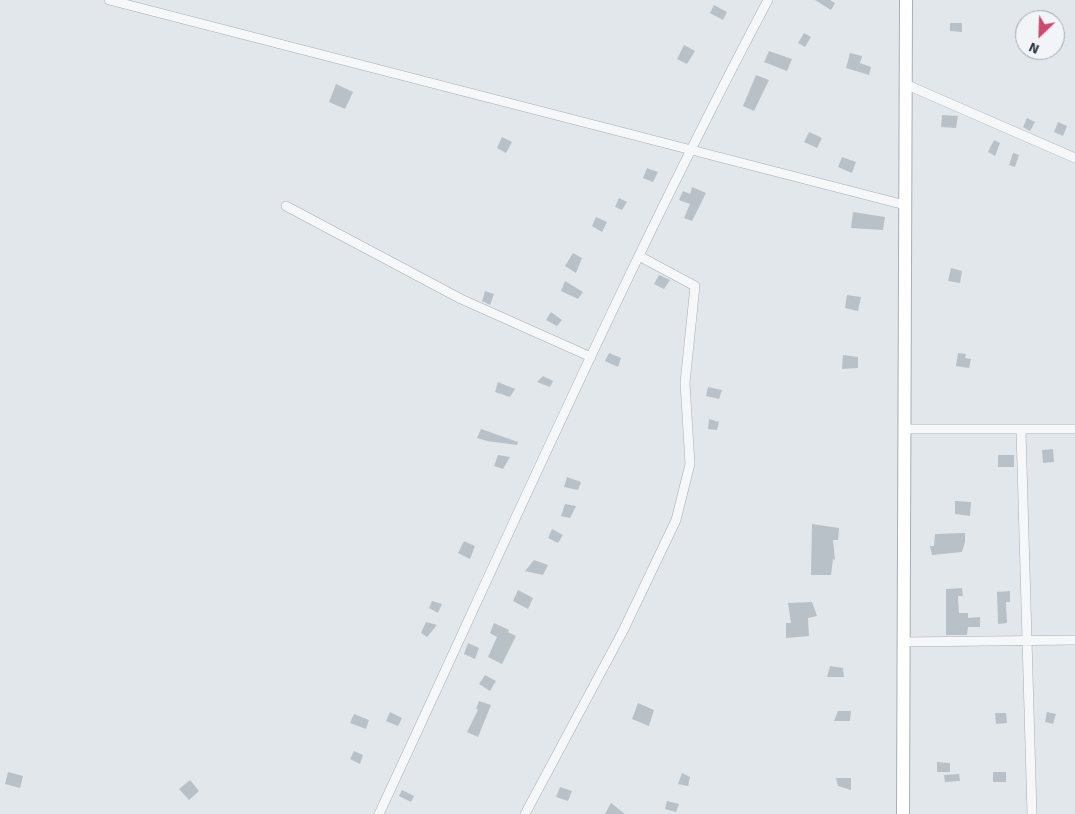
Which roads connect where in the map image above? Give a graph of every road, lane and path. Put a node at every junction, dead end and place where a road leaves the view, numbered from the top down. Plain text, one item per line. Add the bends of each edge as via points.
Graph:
1 (109, 0) edge
2 (768, 0) edge
3 (906, 0) edge
4 (905, 84) junction
5 (690, 150) junction
6 (1075, 158) edge
7 (286, 206) dead end
8 (905, 206) junction
9 (639, 256) junction
10 (591, 357) junction
11 (904, 429) junction
12 (1075, 429) edge
13 (1021, 430) junction
14 (1027, 640) junction
15 (1075, 640) edge
16 (903, 642) junction
17 (379, 814) edge
18 (525, 814) edge
19 (904, 814) edge
20 (1032, 814) edge

1 - 5 street
2 - 5 street
3 - 4 main road
4 - 6 street
4 - 8 main road
5 - 8 street
5 - 9 street
7 - 10 street via 461,299
8 - 11 main road
9 - 10 street
9 - 18 street via 695,286 685,383 690,464 676,520 623,631
10 - 17 street
11 - 13 street
11 - 16 main road
12 - 13 street
13 - 14 street
14 - 15 street
14 - 16 street
14 - 20 street
16 - 19 main road

